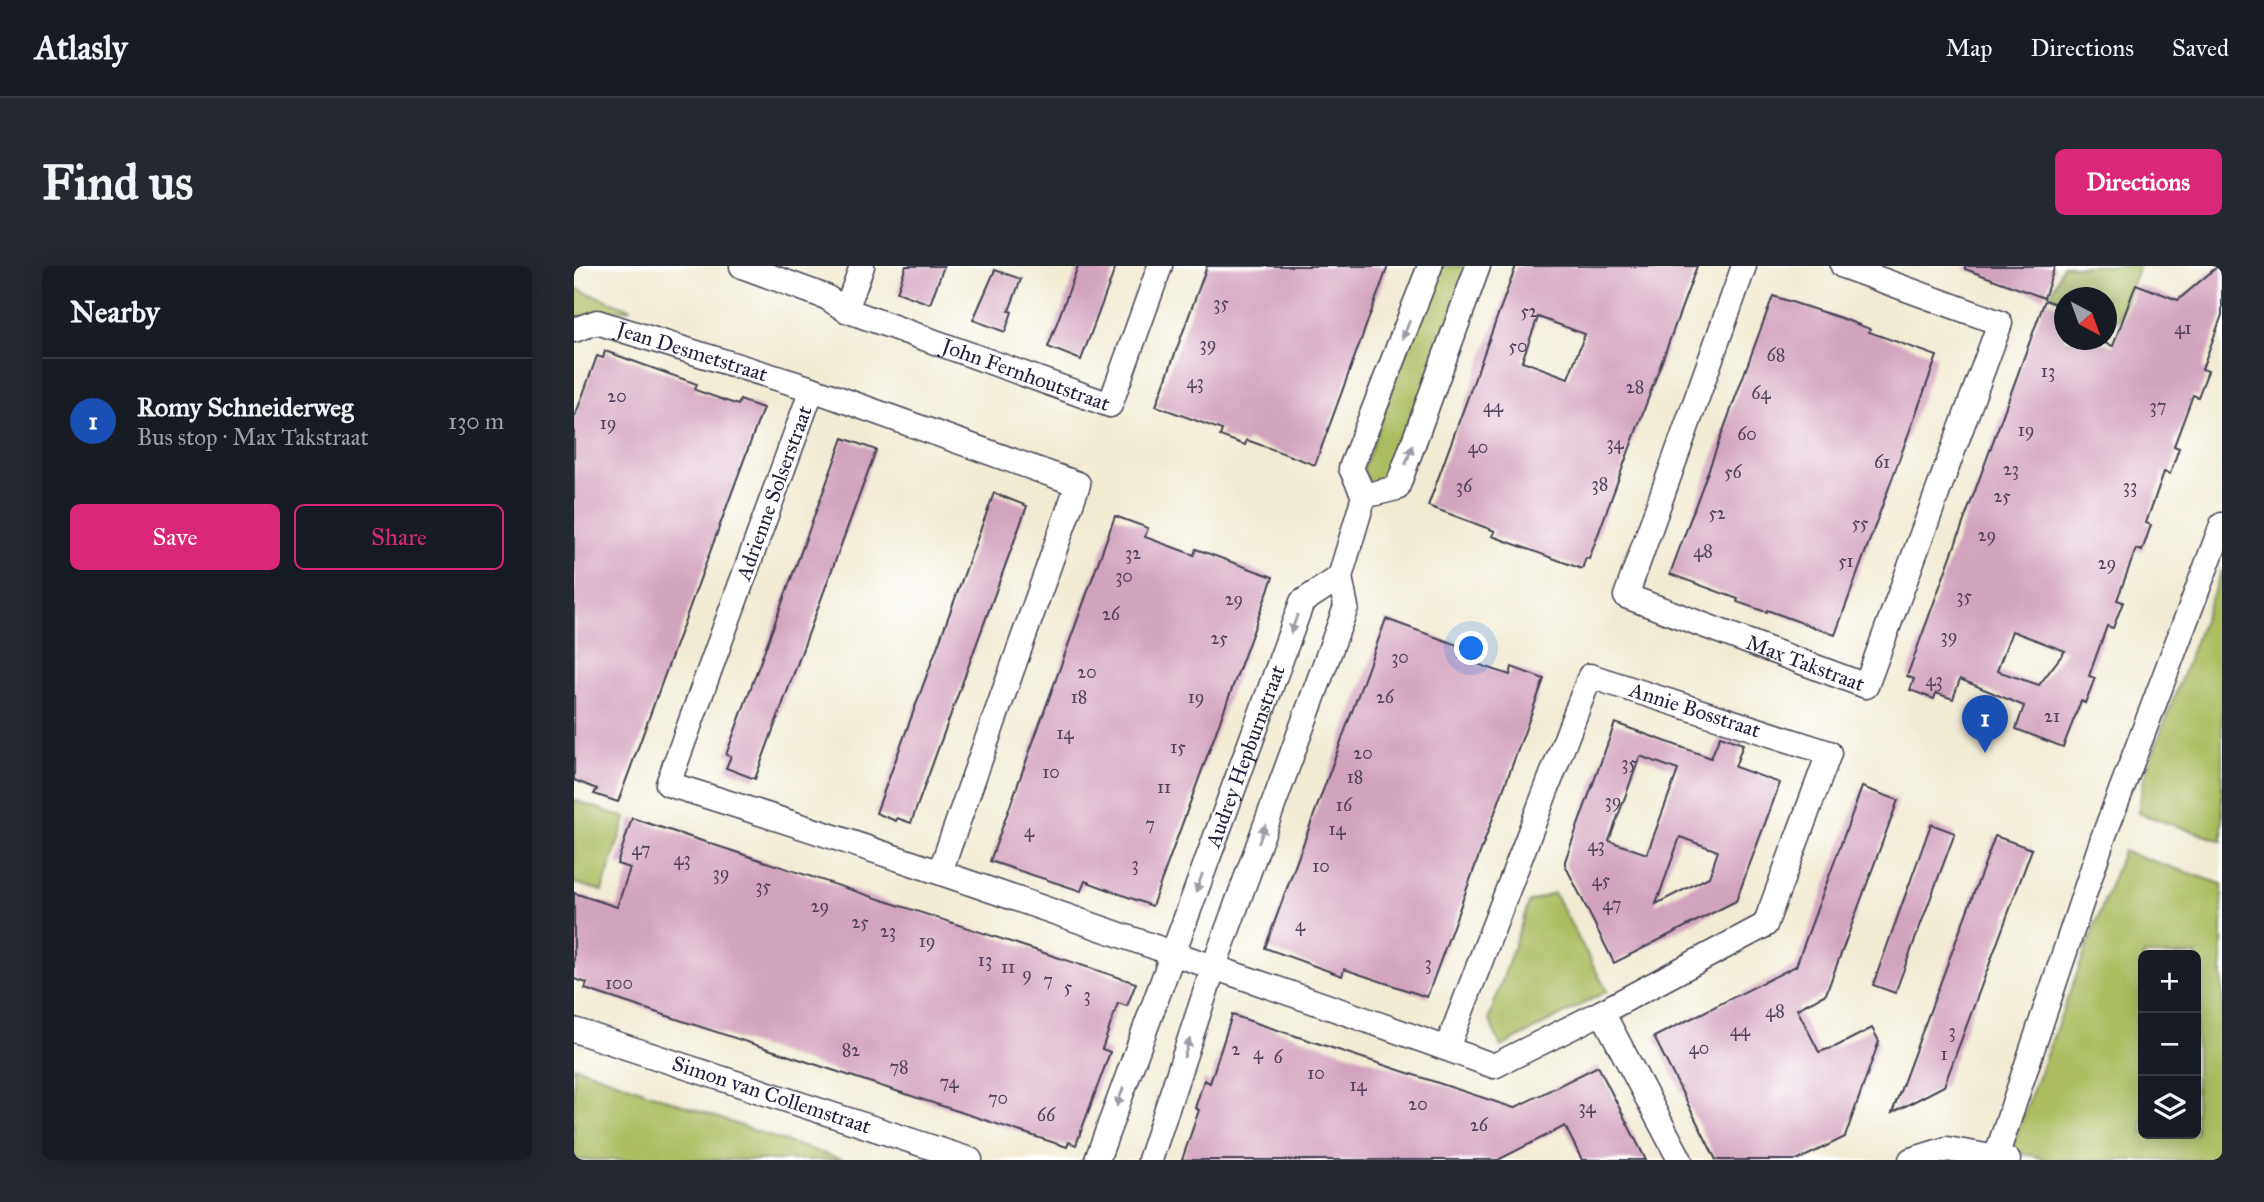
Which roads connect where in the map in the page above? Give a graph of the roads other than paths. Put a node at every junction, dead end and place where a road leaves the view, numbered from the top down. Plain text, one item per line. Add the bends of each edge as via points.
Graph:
1 (742, 266) edge
2 (862, 266) edge
3 (1160, 266) edge
4 (1430, 266) edge
5 (1478, 266) edge
6 (1744, 266) edge
7 (1843, 266) edge
8 (1877, 271) edge
9 (846, 310) junction
10 (574, 330) edge
11 (812, 389) junction
12 (1364, 496) junction
13 (2222, 525) edge
14 (1340, 577) junction
15 (940, 872) junction
16 (1174, 953) junction
17 (1214, 966) junction
18 (1602, 1012) junction
19 (574, 1030) edge
20 (1447, 1048) junction
21 (2000, 1159) edge
22 (970, 1160) edge
23 (1097, 1160) edge
24 (1150, 1160) edge
25 (1680, 1160) edge
26 (1911, 1160) edge

1 - 9 street via 826,297
2 - 9 street
3 - 9 street, John Fernhoutstraat via 1110,405
4 -> 12 street via 1351,468
12 -> 5 street via 1397,488
6 - 8 street, Max Takstraat via 1626,596 1866,686 2000,323
7 - 8 street, Max Takstraat
10 - 11 street, Jean Desmetstraat via 597,322
11 - 15 street, Adrienne Solserstraat via 1078,484
11 - 15 street, Adrienne Solserstraat via 668,784
12 - 14 street, Audrey Hepburnstraat
13 - 21 street via 2103,838
14 -> 16 street, Audrey Hepburnstraat via 1302,603
17 -> 14 street, Audrey Hepburnstraat via 1346,607
15 - 16 street, Adrienne Solserstraat
16 - 17 street
16 -> 23 street, Audrey Hepburnstraat
17 - 20 street, Annie Bosstraat
24 -> 17 street, Audrey Hepburnstraat
18 - 20 street, Annie Bosstraat via 1494,1066
18 - 20 street, Annie Bosstraat via 1765,925 1829,753 1590,676
18 - 25 street
19 - 22 street, Simon van Collemstraat
21 - 26 street via 1947,1149

